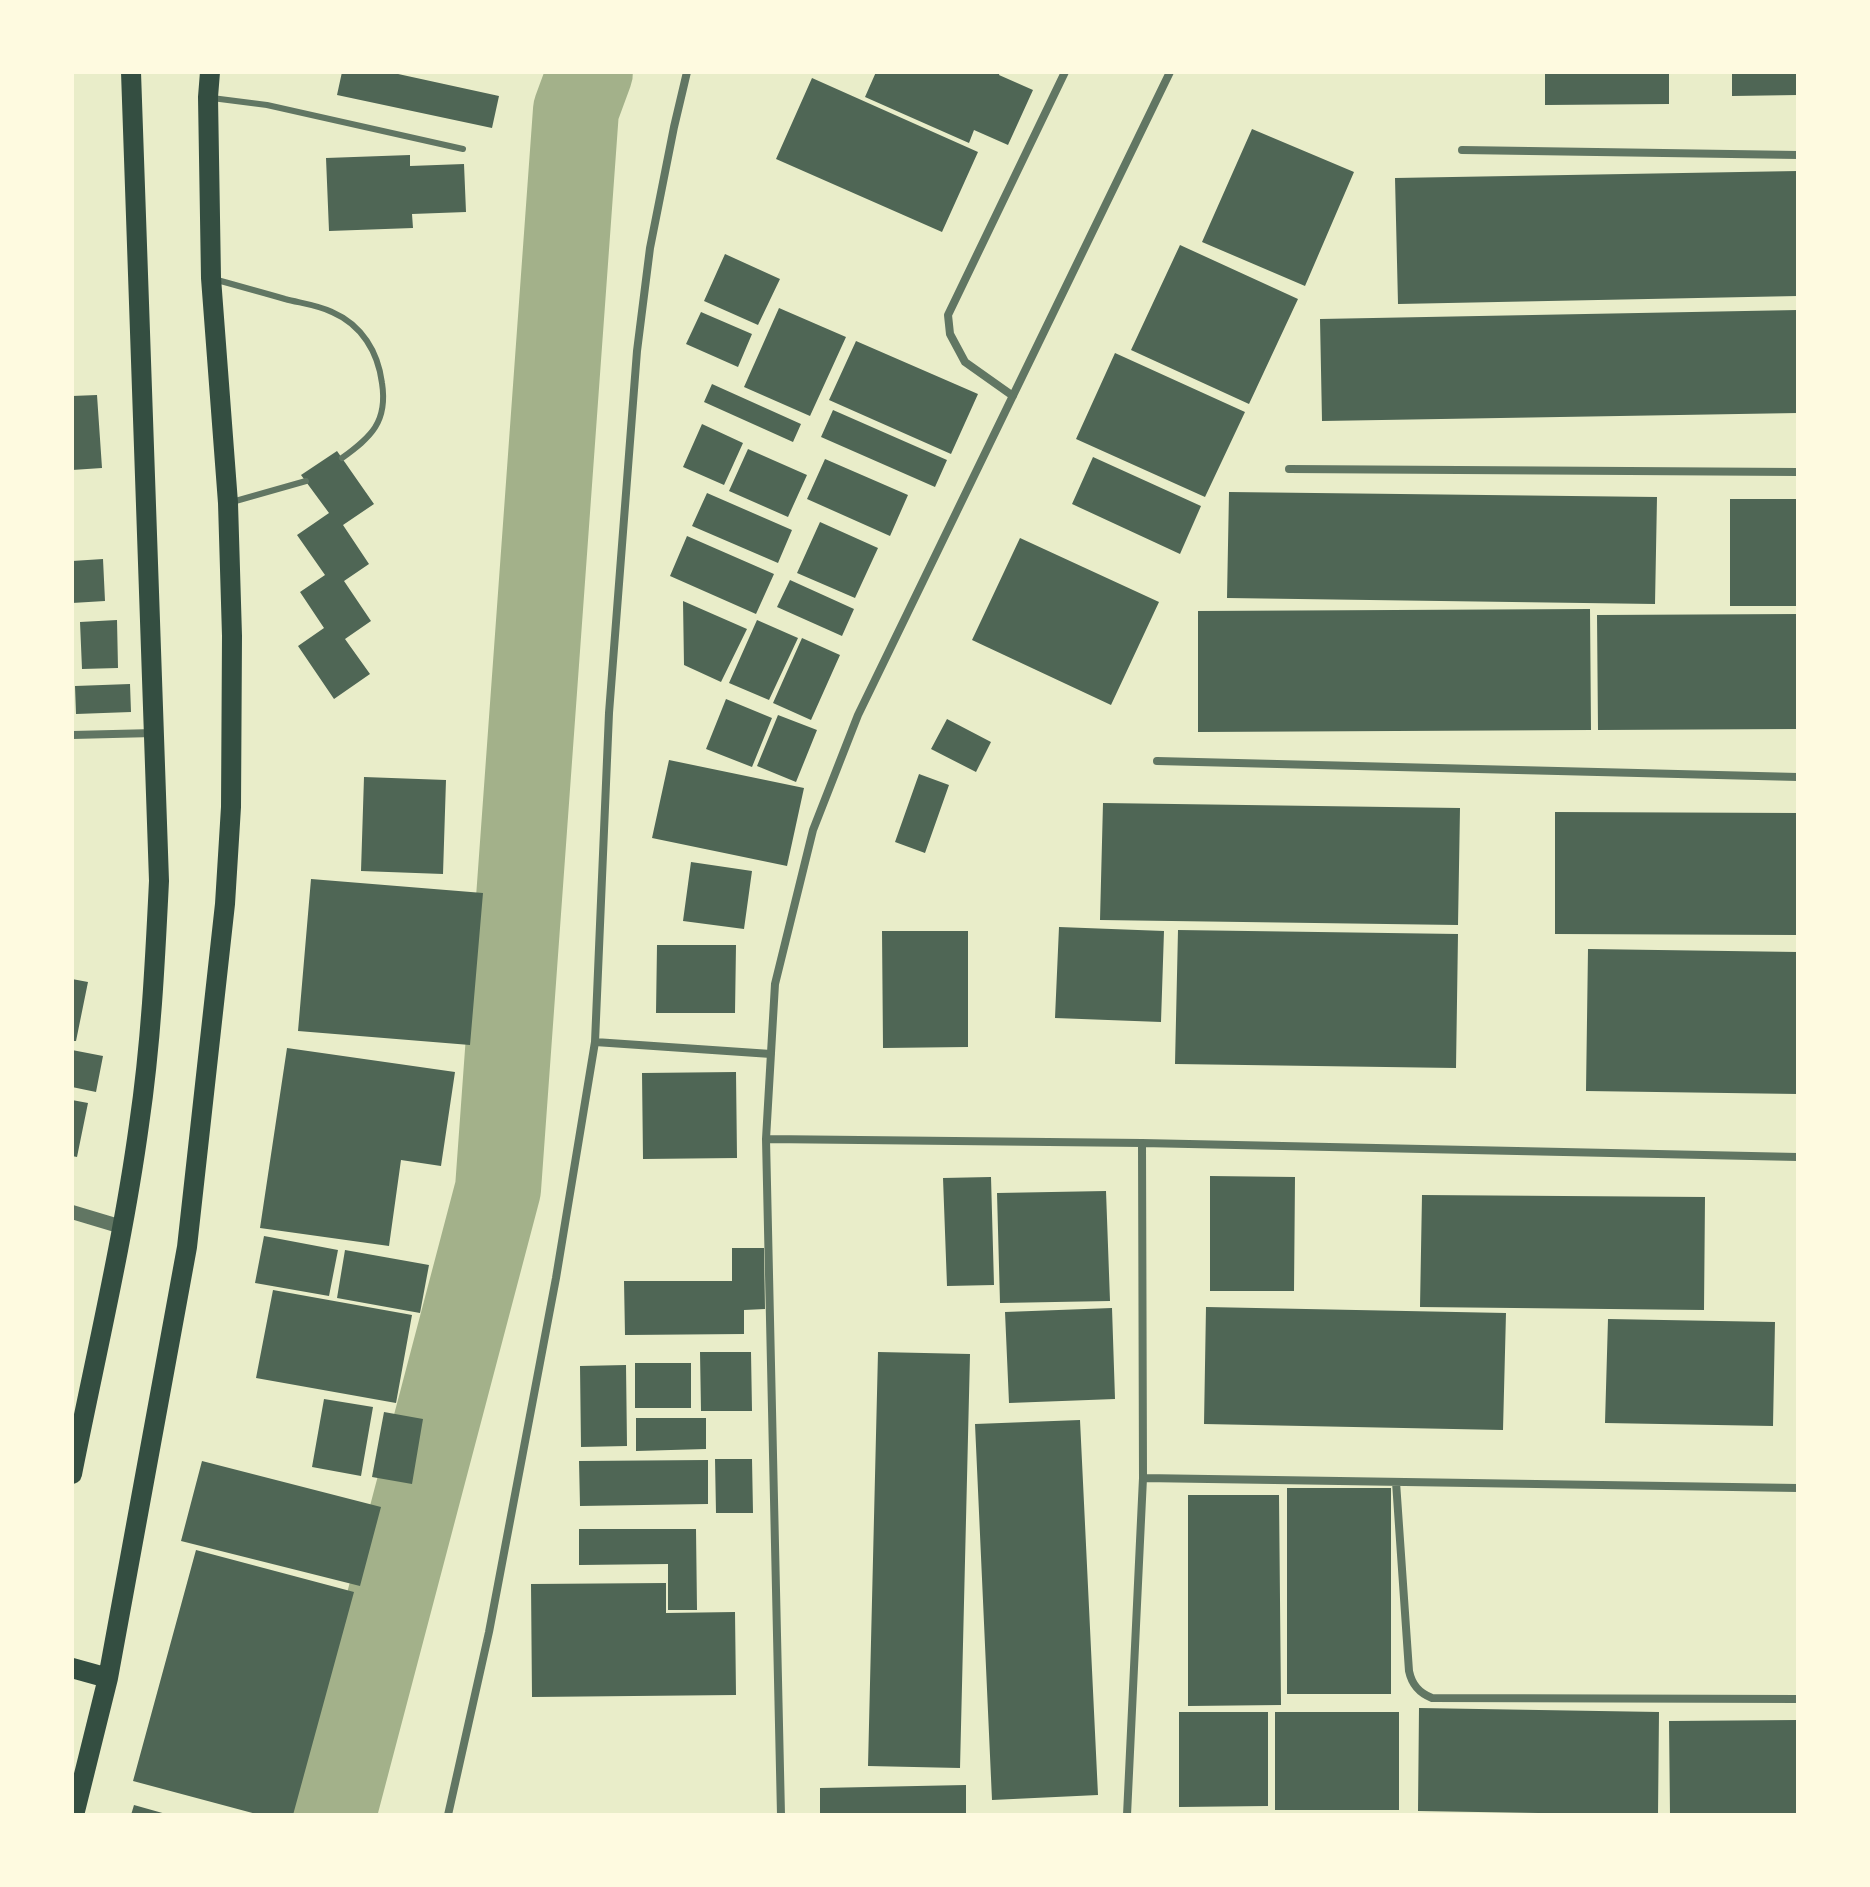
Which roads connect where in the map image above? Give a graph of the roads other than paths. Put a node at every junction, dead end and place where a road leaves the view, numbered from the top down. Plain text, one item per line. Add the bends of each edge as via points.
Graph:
1 (131, 72) edge
2 (210, 72) edge
3 (687, 72) edge
4 (1065, 72) edge
5 (1170, 72) edge
6 (208, 97) junction
7 (463, 149) dead end
8 (1462, 150) dead end
9 (1798, 155) edge
10 (211, 278) junction
11 (1013, 396) junction
12 (342, 458) dead end
13 (1289, 469) dead end
14 (1798, 472) edge
15 (306, 481) dead end
16 (228, 503) junction
17 (155, 733) junction
18 (72, 735) edge
19 (1157, 761) dead end
20 (1798, 777) edge
21 (595, 1042) junction
22 (771, 1054) junction
23 (766, 1139) junction
24 (1142, 1143) junction
25 (1798, 1157) edge
26 (72, 1212) edge
27 (122, 1227) junction
28 (72, 1474) edge
29 (1143, 1478) junction
30 (1396, 1482) junction
31 (1798, 1488) edge
32 (72, 1668) edge
33 (108, 1678) junction
34 (1798, 1699) edge
35 (74, 1815) edge
36 (448, 1815) edge
37 (781, 1815) edge
38 (1127, 1815) edge

1 - 17 main road
2 - 6 main road
3 - 21 street via 650,248 637,351 609,713
4 - 11 street via 948,315 950,334 965,362
5 - 11 street
6 - 7 lane
6 - 10 main road
8 - 9 street
10 - 12 lane via 332,311 368,340 382,381 382,413 366,441
10 - 16 main road
11 - 22 street via 858,715 813,830 775,984
13 - 14 street
15 - 16 lane
16 - 33 main road via 231,807 225,904 187,1247
17 - 18 street
17 - 27 main road via 159,881 153,1000
19 - 20 street
21 - 22 street
21 - 36 street via 489,1632
22 - 23 street
23 - 24 street
23 - 37 street
24 - 25 street
24 - 29 street
26 - 27 street
27 - 28 main road
29 - 30 street
29 - 38 street
30 - 31 street
30 - 34 street via 1409,1671 1423,1695
32 - 33 main road
33 - 35 main road

